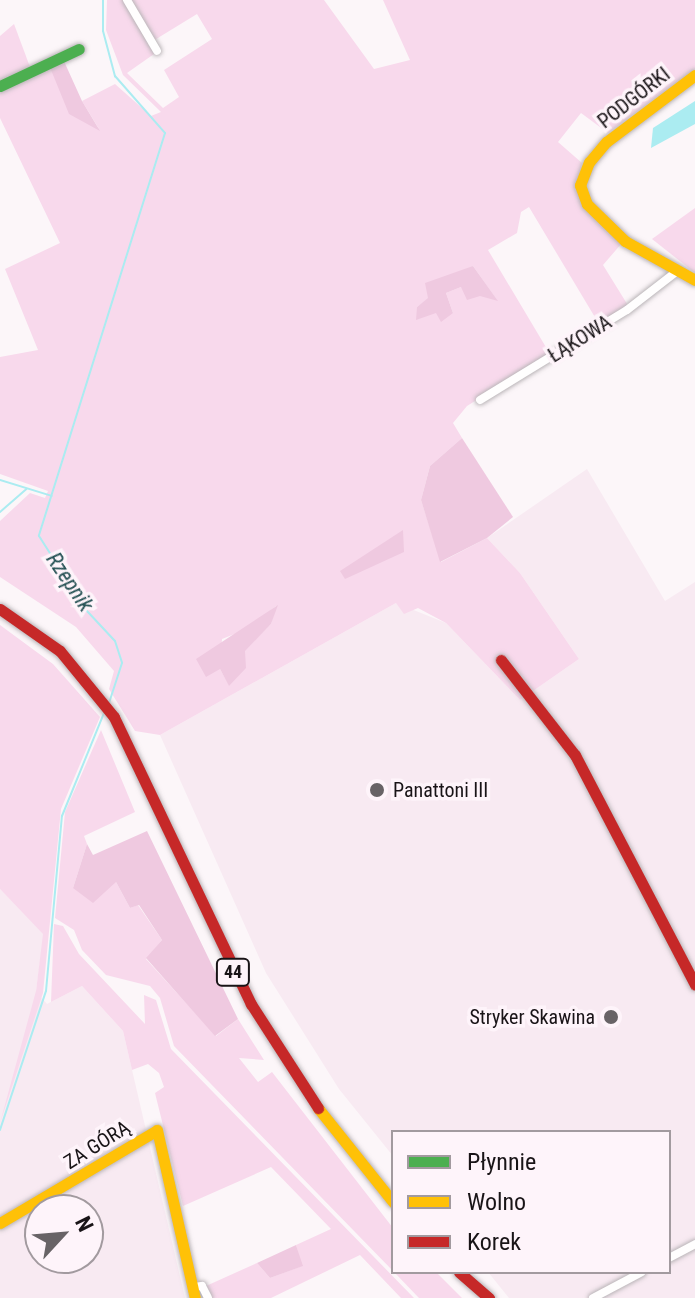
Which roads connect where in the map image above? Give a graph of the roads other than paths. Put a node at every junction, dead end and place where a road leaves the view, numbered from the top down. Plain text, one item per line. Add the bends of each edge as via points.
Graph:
1 (127, 0) edge
2 (79, 49) dead end
3 (157, 51) dead end
4 (695, 75) edge
5 (0, 86) edge
6 (676, 272) junction
7 (695, 280) edge
8 (480, 400) dead end
9 (0, 609) edge
10 (501, 660) dead end
11 (695, 985) edge
12 (391, 1199) edge
13 (0, 1223) edge
14 (695, 1244) edge
15 (671, 1257) edge
16 (461, 1274) edge
17 (638, 1274) edge
18 (194, 1292) edge
19 (487, 1297) edge
20 (208, 1298) edge
21 (593, 1298) edge

1 - 3 street
2 - 5 street
4 - 6 street, PODGÓRKI via 606,142 580,185 587,204 612,230
6 - 7 street, PODGÓRKI
6 - 8 street, ŁĄKOWA via 627,310
9 - 12 street, 44 via 60,651 114,717 245,994 293,1073
10 - 11 street via 575,755
13 - 18 street, ZA GÓRĄ via 157,1130
14 - 15 street
16 - 19 street
17 - 21 street
18 - 20 street, ZA GÓRĄ via 202,1286

